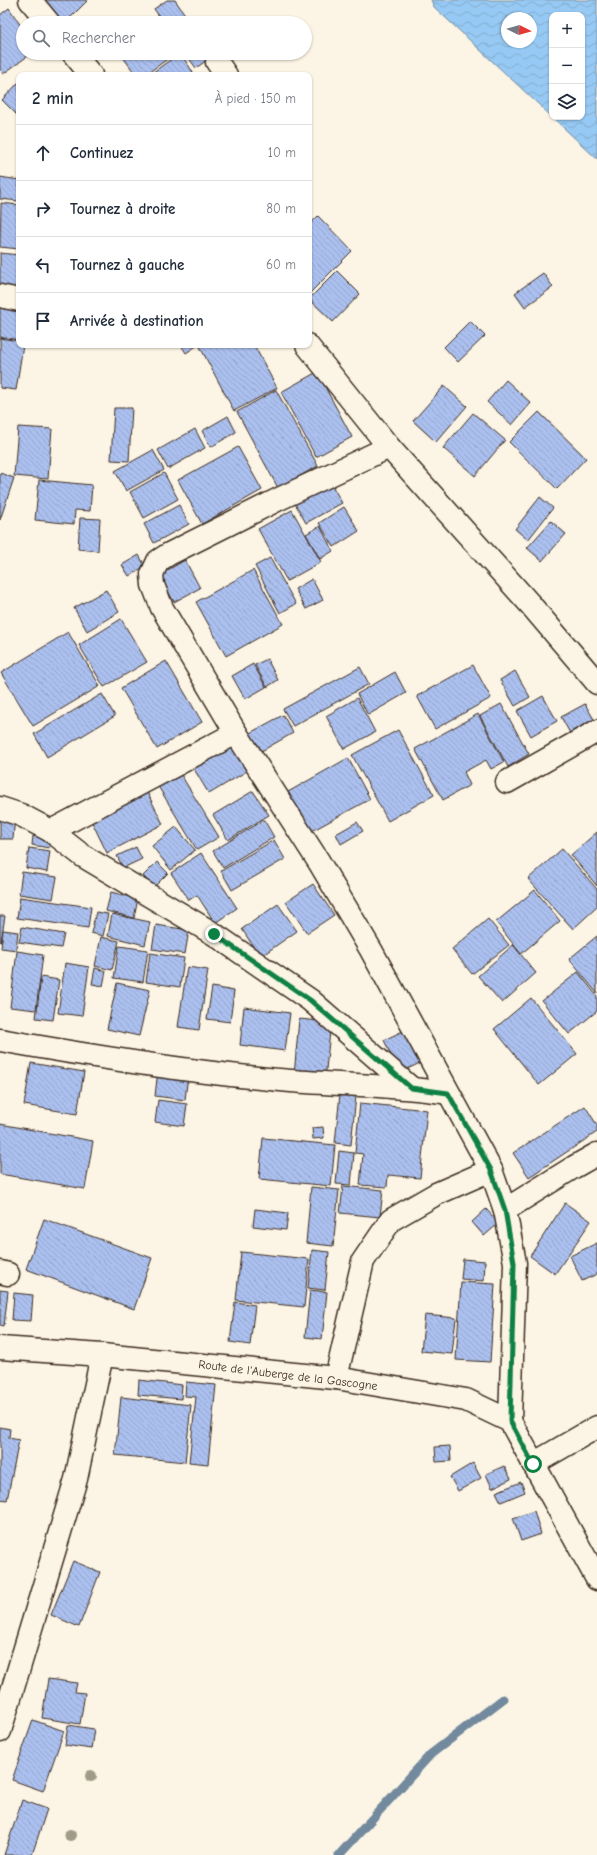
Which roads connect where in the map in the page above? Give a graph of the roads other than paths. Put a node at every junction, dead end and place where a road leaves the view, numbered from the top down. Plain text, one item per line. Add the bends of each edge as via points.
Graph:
1 (30, 0) edge
2 (43, 16) edge
3 (79, 60) edge
4 (89, 72) edge
5 (0, 296) edge
6 (16, 299) edge
7 (309, 348) edge
8 (389, 446) junction
9 (597, 683) edge
10 (597, 731) edge
11 (236, 733) junction
12 (507, 782) dead end
13 (0, 808) edge
14 (51, 831) junction
15 (0, 1040) edge
16 (411, 1088) junction
17 (448, 1093) junction
18 (597, 1154) edge
19 (491, 1170) junction
20 (505, 1210) junction
21 (0, 1348) edge
22 (102, 1355) junction
23 (336, 1378) junction
24 (510, 1421) junction
25 (597, 1427) edge
26 (533, 1464) junction
27 (597, 1580) edge
28 (0, 1732) edge

1 - 2 street
3 - 4 street
5 - 6 street
7 - 8 street
8 - 9 street
8 - 11 street via 279,499 158,562 152,574 153,585 162,608
10 - 12 street
11 - 14 street
11 - 17 street via 355,923
13 - 14 street via 22,815
14 - 16 street via 83,856 214,934 310,1000
15 - 16 street via 161,1066 290,1080
16 - 17 street
17 - 19 street
18 - 20 street
19 - 20 street
19 - 23 street via 436,1194 391,1220 363,1261
20 - 24 street via 514,1263
21 - 22 street, Route de l'Auberge de la Gascogne
22 - 23 street, Route de l'Auberge de la Gascogne
22 - 28 street via 76,1479
23 - 24 street, Route de l'Auberge de la Gascogne via 466,1400
24 - 26 street
25 - 26 street
26 - 27 street

